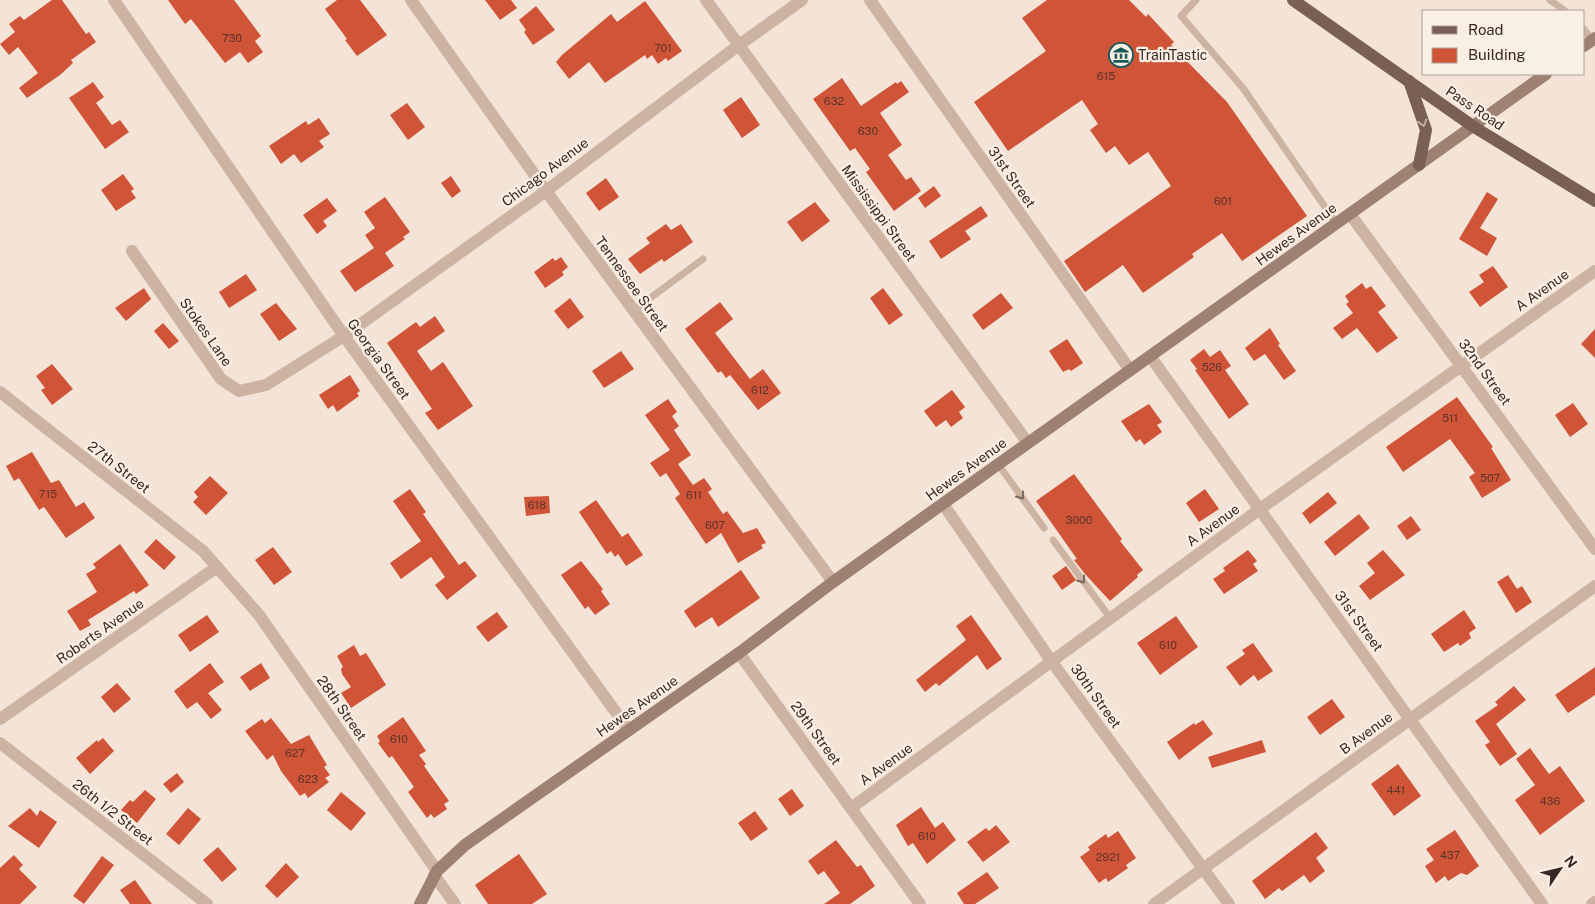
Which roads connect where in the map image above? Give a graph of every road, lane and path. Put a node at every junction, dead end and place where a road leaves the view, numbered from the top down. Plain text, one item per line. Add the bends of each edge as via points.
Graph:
1 (114, 0) edge
2 (411, 0) edge
3 (706, 0) edge
4 (802, 0) edge
5 (870, 0) edge
6 (1196, 0) edge
7 (1293, 0) edge
8 (1550, 0) edge
9 (1564, 10) edge
10 (738, 45) junction
11 (1545, 75) edge
12 (1409, 81) junction
13 (1474, 127) junction
14 (1419, 165) junction
15 (546, 191) junction
16 (1595, 201) edge
17 (1350, 214) junction
18 (1336, 223) junction
19 (132, 251) dead end
20 (703, 259) dead end
21 (1595, 271) edge
22 (634, 310) junction
23 (344, 336) junction
24 (1150, 356) junction
25 (302, 363) joint
26 (1461, 365) junction
27 (1130, 370) junction
28 (0, 392) edge
29 (1028, 443) junction
30 (998, 464) junction
31 (943, 504) junction
32 (1260, 509) junction
33 (1044, 528) dead end
34 (1053, 540) dead end
35 (1595, 549) edge
36 (216, 567) junction
37 (833, 582) junction
38 (1595, 586) edge
39 (1111, 619) junction
40 (739, 653) junction
41 (1052, 662) junction
42 (0, 719) edge
43 (1411, 719) junction
44 (628, 729) junction
45 (0, 743) edge
46 (851, 808) junction
47 (1203, 869) junction
48 (436, 873) junction
49 (1595, 902) edge
50 (207, 904) edge
51 (420, 904) edge
52 (455, 904) edge
53 (920, 904) edge
54 (1154, 904) edge
55 (1229, 904) edge
56 (1542, 904) edge
57 (1592, 904) edge

1 - 23 street, Georgia Street
2 - 15 street, Tennessee Street
3 - 10 street, Mississippi Street
4 - 10 street, Chicago Avenue
5 - 27 street, 31st Street
6 - 18 lane via 1181,16 1243,88
7 - 12 main road, Pass Road
8 - 9 lane
10 - 15 street, Chicago Avenue
10 - 29 street, Mississippi Street
11 - 13 main road, Hewes Avenue
12 - 13 main road, Pass Road
12 -> 14 main road via 1426,130
13 - 14 main road, Hewes Avenue
13 - 16 main road, Pass Road
14 - 17 main road, Hewes Avenue
15 - 22 street, Tennessee Street
15 - 23 street, Chicago Avenue
17 - 18 main road, Hewes Avenue
17 - 26 street, 32nd Street
18 - 24 main road, Hewes Avenue
19 - 25 street, Stokes Lane via 221,379 239,391 266,385
20 - 22 lane
21 - 26 street, A Avenue
22 - 37 street, Tennessee Street
23 - 25 street, Chicago Avenue
23 - 44 street, Georgia Street
24 - 27 main road, Hewes Avenue
24 - 32 street, 31st Street
26 - 32 street, A Avenue
26 - 35 street, 32nd Street
27 - 29 main road, Hewes Avenue
28 - 36 street, 27th Street via 203,552
29 - 30 main road, Hewes Avenue
30 - 31 main road, Hewes Avenue
30 -> 33 lane
31 - 37 main road, Hewes Avenue
31 - 41 street, 30th Street
32 - 39 street, A Avenue
32 - 43 street, 31st Street
34 -> 39 lane
36 - 42 street, Roberts Avenue
36 - 48 street, 28th Street via 259,615
37 - 40 main road, Hewes Avenue
38 - 43 street, B Avenue
39 - 41 street, A Avenue
40 - 44 main road, Hewes Avenue
40 - 46 street, 29th Street
41 - 46 street, A Avenue
41 - 47 street, 30th Street
43 - 47 street, B Avenue
43 - 56 street, 31st Street
44 - 48 main road, Hewes Avenue via 465,845
45 - 50 street, 26th 1/2 Street
46 - 53 street, 29th Street
47 - 54 street, B Avenue
47 - 55 street, 30th Street
48 - 51 main road, Hewes Avenue
48 - 52 street, 28th Street
49 - 57 street

